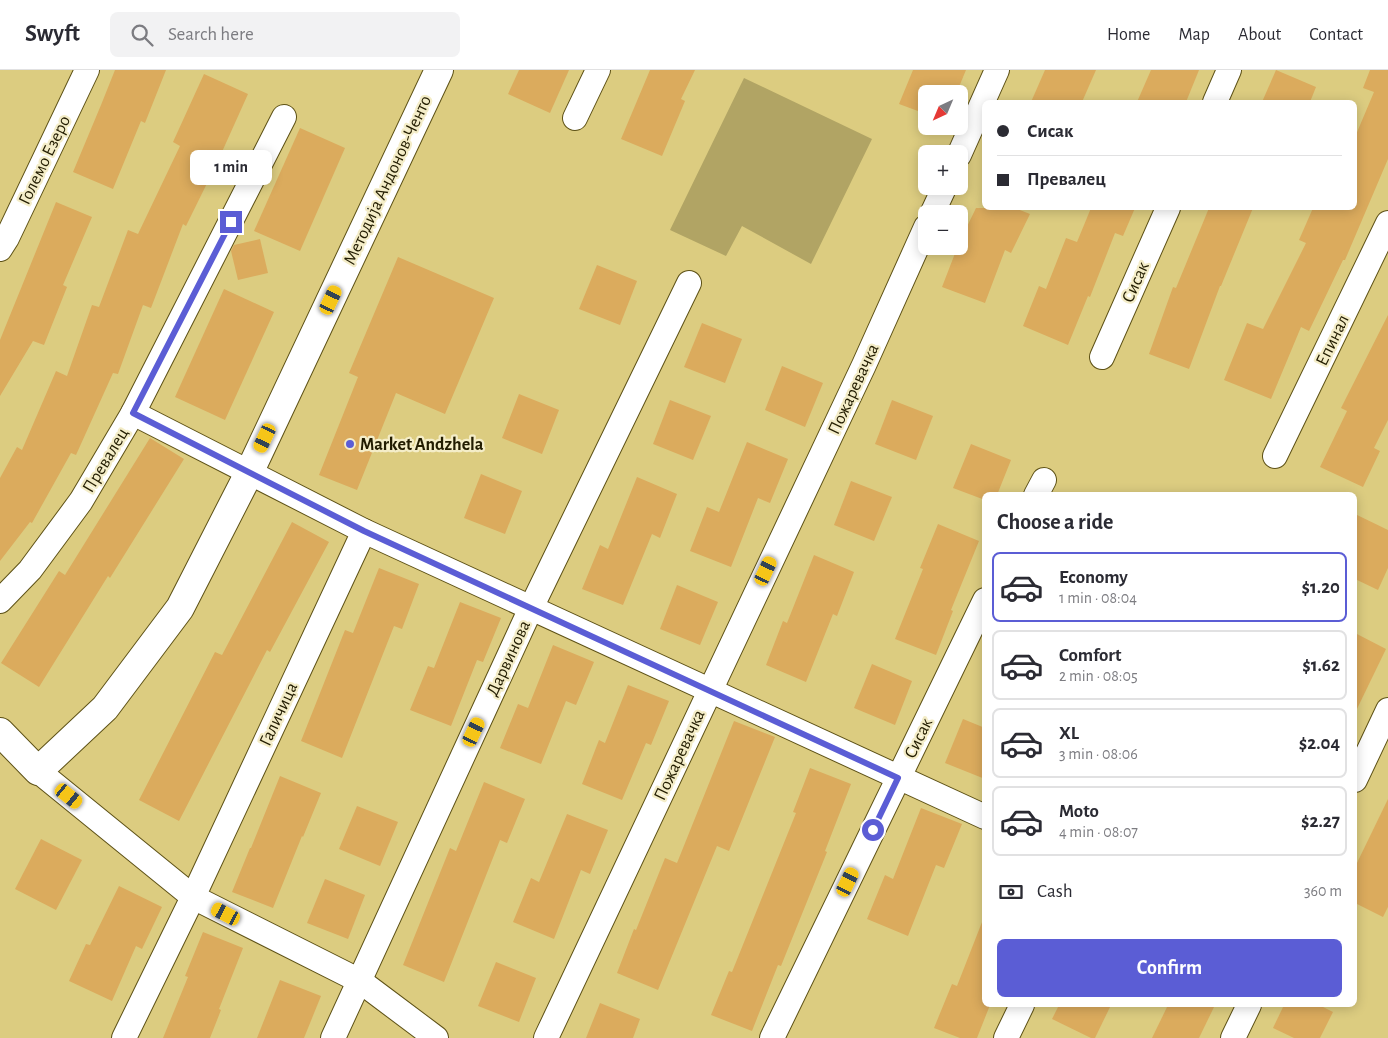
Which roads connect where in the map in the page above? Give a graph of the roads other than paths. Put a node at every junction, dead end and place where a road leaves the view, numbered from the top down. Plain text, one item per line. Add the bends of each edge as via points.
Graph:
1 (87, 70) edge
2 (440, 70) edge
3 (598, 70) edge
4 (997, 70) edge
5 (1229, 70) edge
6 (984, 100) edge
7 (1216, 100) edge
8 (982, 104) edge
9 (284, 117) dead end
10 (575, 118) dead end
11 (963, 145) edge
12 (1167, 210) edge
13 (1388, 223) edge
14 (918, 245) edge
15 (0, 249) edge
16 (689, 283) dead end
17 (1102, 357) dead end
18 (133, 413) junction
19 (1275, 456) dead end
20 (249, 473) junction
21 (364, 531) junction
22 (0, 601) edge
23 (982, 606) edge
24 (531, 608) junction
25 (709, 691) junction
26 (1388, 710) edge
27 (0, 732) edge
28 (38, 771) junction
29 (1357, 776) edge
30 (898, 778) junction
31 (982, 816) edge
32 (193, 897) junction
33 (360, 981) junction
34 (1021, 1007) edge
35 (1248, 1007) edge
36 (124, 1038) edge
37 (333, 1038) edge
38 (436, 1038) edge
39 (546, 1038) edge
40 (772, 1038) edge
41 (1006, 1038) edge
42 (1233, 1038) edge

1 - 15 street, Големо Езеро
2 - 20 street, Методија Андонов-Ченто
3 - 10 street
4 - 6 street
5 - 7 street
8 - 11 street
9 - 18 street, Превалец
12 - 17 street, Сисак
13 - 19 street, Епинал
14 - 25 street, Пожаревачка
16 - 24 street, Дарвинова
18 - 20 street
18 - 22 street, Превалец via 81,501 30,570
20 - 21 street
20 - 28 street, Методија Андонов-Ченто via 180,608 105,708
21 - 24 street
21 - 32 street, Галичица
23 - 30 street, Сисак
24 - 25 street
24 - 33 street, Дарвинова
25 - 30 street
25 - 39 street, Пожаревачка
26 - 29 street
27 - 28 street
28 - 32 street
30 - 31 street
30 - 40 street, Сисак
32 - 33 street
32 - 36 street, Галичица
33 - 37 street, Дарвинова
33 - 38 street
34 - 41 street
35 - 42 street

